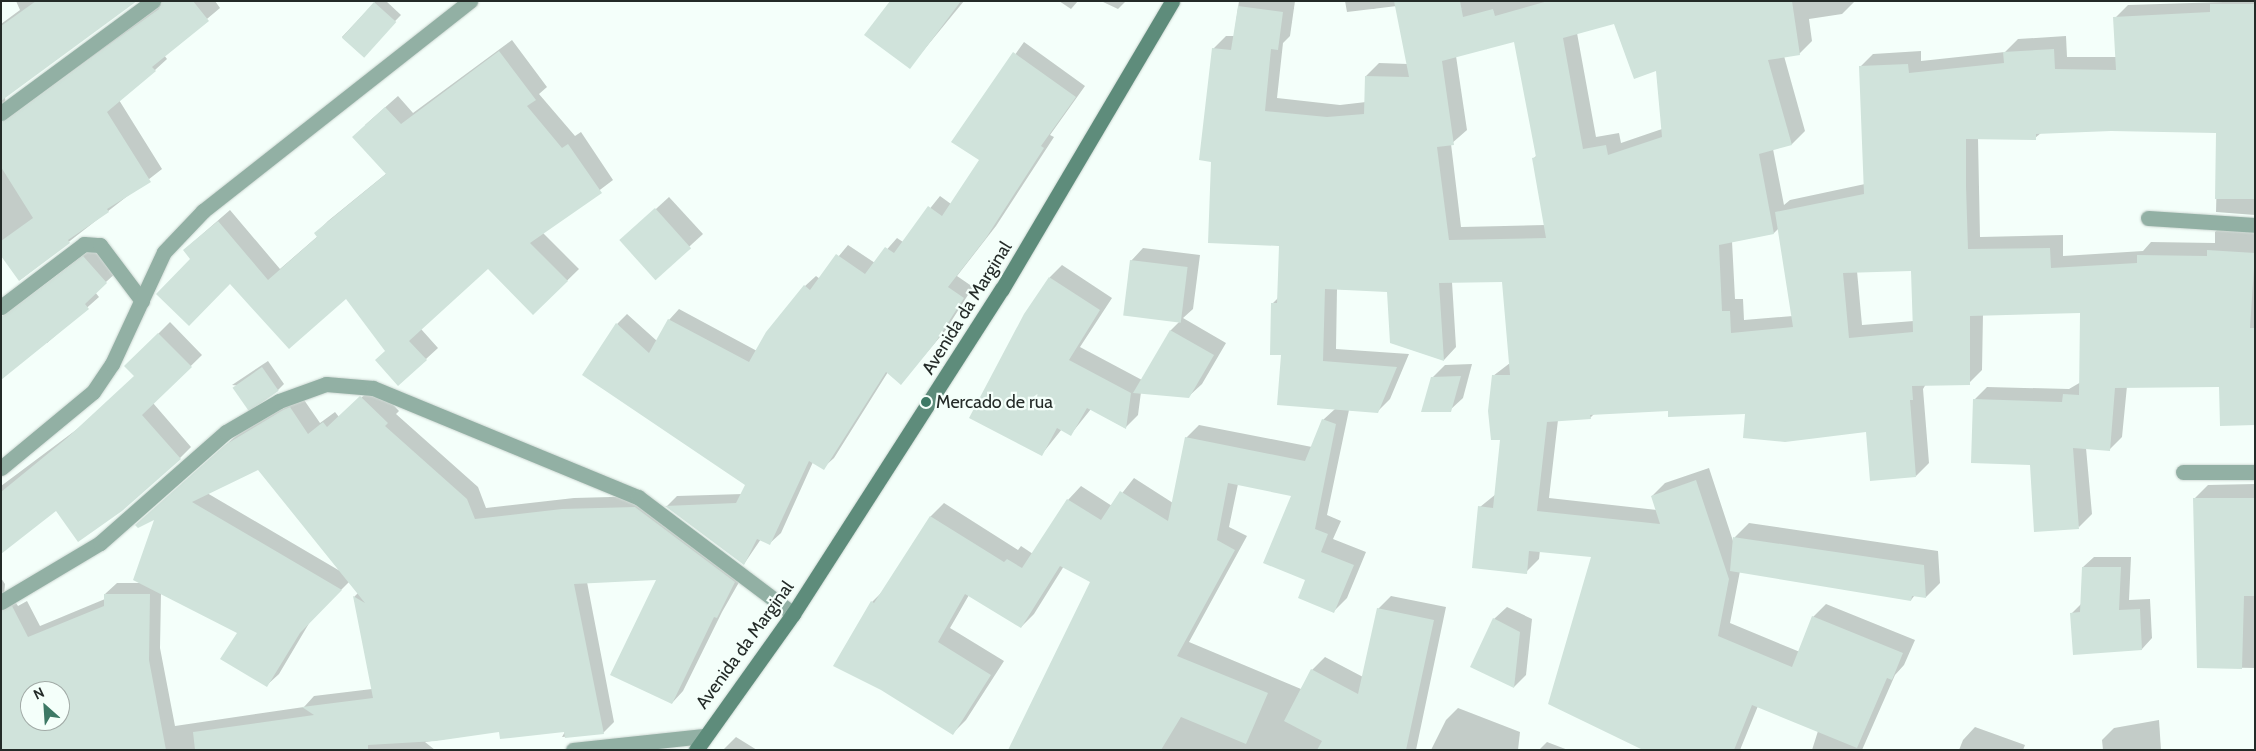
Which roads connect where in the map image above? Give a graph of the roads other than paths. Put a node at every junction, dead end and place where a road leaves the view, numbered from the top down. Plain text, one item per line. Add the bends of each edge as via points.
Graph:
1 (153, 1) edge
2 (470, 1) edge
3 (1172, 1) edge
4 (1, 113) edge
5 (2148, 218) dead end
6 (2255, 224) edge
7 (142, 300) junction
8 (1, 307) edge
9 (1, 468) edge
10 (2183, 472) dead end
11 (2255, 472) edge
12 (1, 602) edge
13 (793, 614) junction
14 (703, 736) junction
15 (574, 750) edge
16 (696, 750) edge

1 - 4 street
2 - 7 street via 203,211 164,252
3 - 13 street, Avenida da Marginal via 1002,289
5 - 6 street
7 - 8 street via 100,245 84,244
7 - 9 street via 112,364 93,392
10 - 11 street
12 - 13 street via 100,543 226,432 279,401 326,384 373,388 638,497
13 - 14 street, Avenida da Marginal
14 - 15 street
14 - 16 street, Avenida da Marginal

